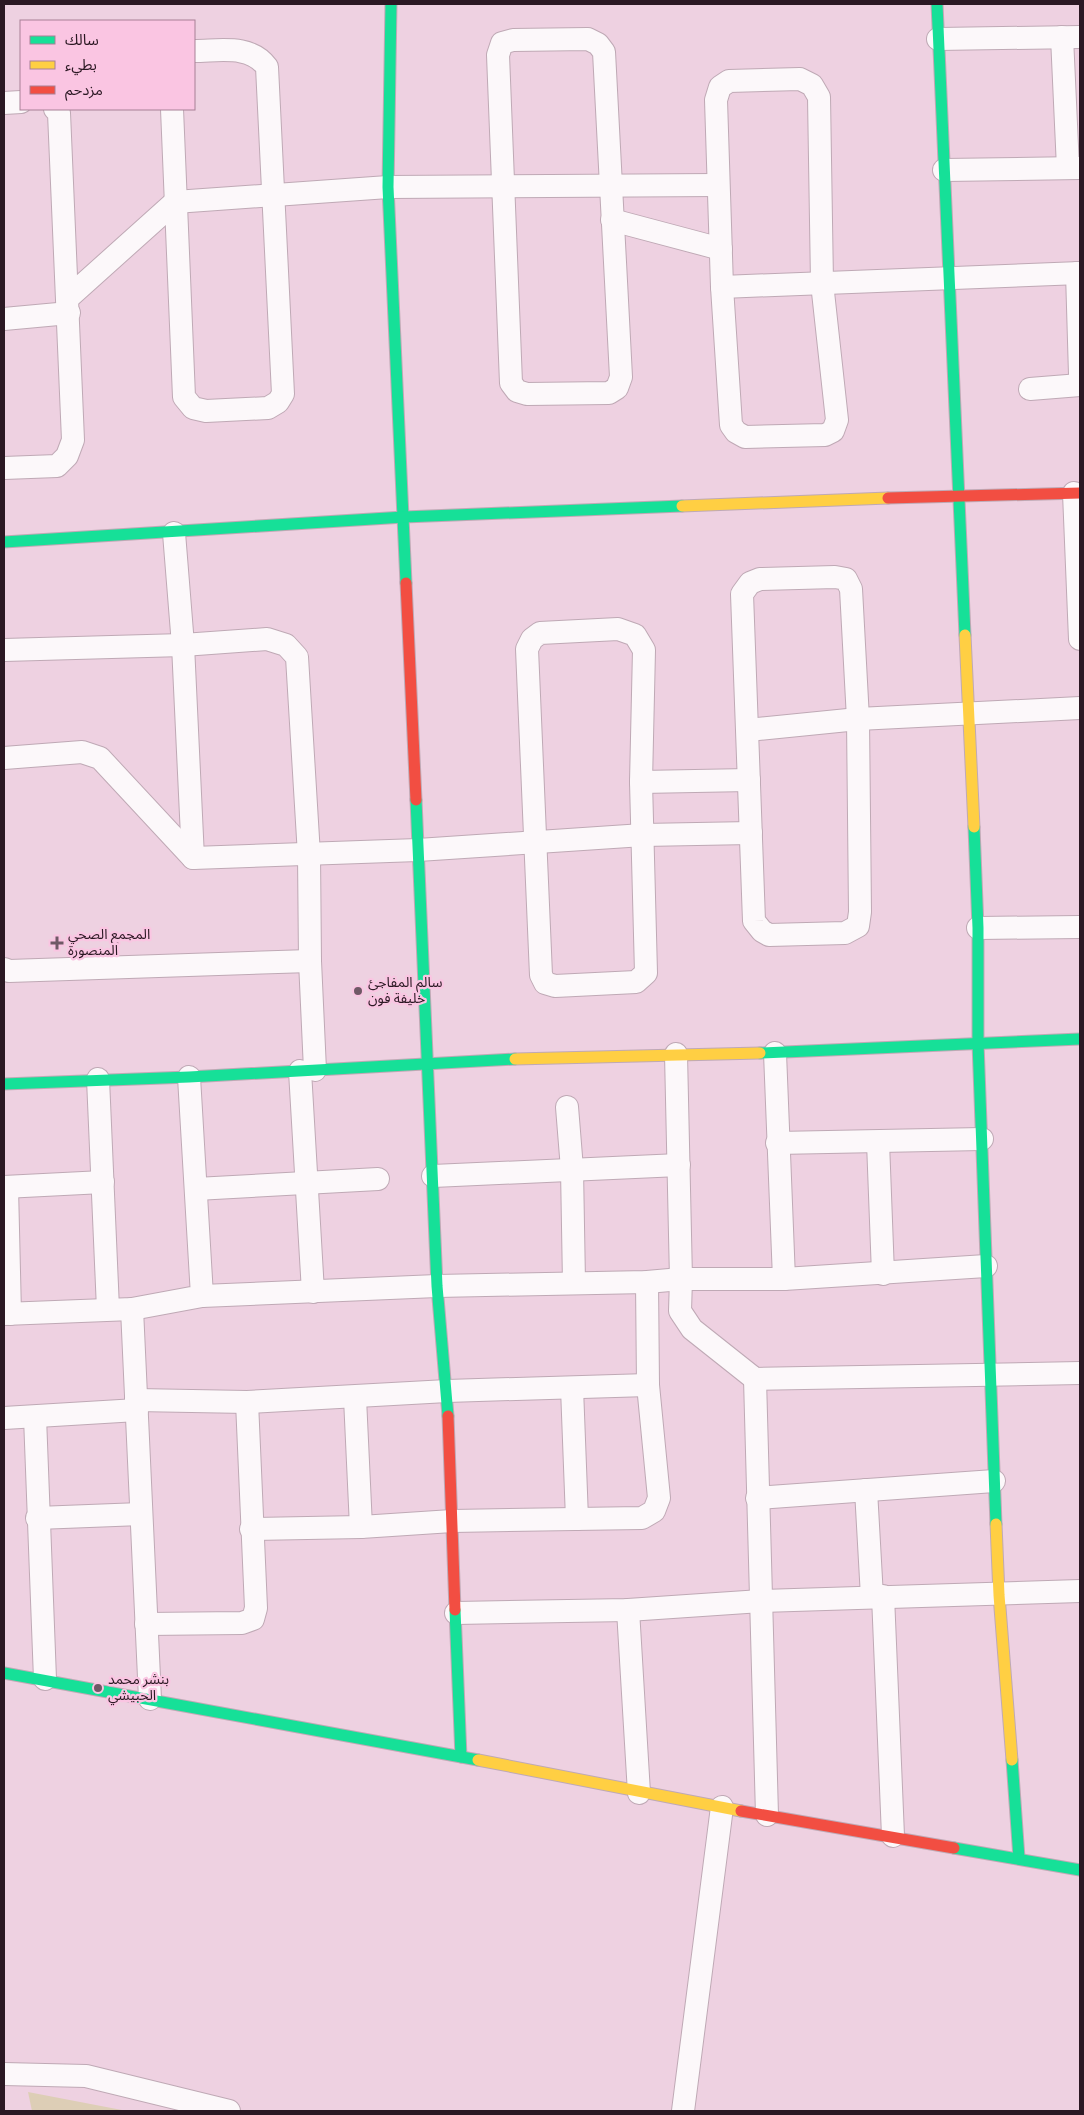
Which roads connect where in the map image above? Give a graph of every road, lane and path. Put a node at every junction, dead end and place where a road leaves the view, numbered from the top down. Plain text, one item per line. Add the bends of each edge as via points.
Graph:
1 (391, 4) edge
2 (937, 4) edge
3 (1071, 37) edge
4 (938, 39) junction
5 (195, 51) edge
6 (20, 102) edge
7 (4, 103) edge
8 (56, 110) edge
9 (172, 110) edge
10 (1074, 168) edge
11 (944, 170) junction
12 (718, 184) junction
13 (611, 186) junction
14 (388, 187) junction
15 (503, 187) junction
16 (274, 195) junction
17 (175, 202) junction
18 (612, 220) junction
19 (721, 249) junction
20 (1078, 273) edge
21 (949, 278) junction
22 (822, 283) junction
23 (722, 287) junction
24 (68, 305) junction
25 (4, 319) edge
26 (1080, 374) edge
27 (1080, 385) edge
28 (1030, 389) dead end
29 (4, 468) edge
30 (1077, 493) edge
31 (959, 495) junction
32 (404, 517) junction
33 (174, 533) junction
34 (4, 542) edge
35 (1079, 602) edge
36 (1080, 639) edge
37 (183, 645) junction
38 (4, 650) edge
39 (1080, 708) edge
40 (969, 713) junction
41 (858, 719) junction
42 (748, 730) junction
43 (4, 758) edge
44 (749, 780) junction
45 (642, 782) junction
46 (751, 833) junction
47 (644, 835) junction
48 (536, 841) junction
49 (418, 850) junction
50 (309, 855) junction
51 (193, 858) junction
52 (1080, 927) edge
53 (978, 928) junction
54 (310, 961) junction
55 (4, 969) edge
56 (1080, 1039) edge
57 (978, 1043) junction
58 (775, 1052) junction
59 (676, 1054) junction
60 (428, 1062) junction
61 (308, 1070) junction
62 (188, 1077) junction
63 (98, 1079) junction
64 (4, 1084) edge
65 (567, 1107) dead end
66 (982, 1139) junction
67 (878, 1142) junction
68 (777, 1144) junction
69 (679, 1165) junction
70 (572, 1169) junction
71 (433, 1176) junction
72 (378, 1179) dead end
73 (103, 1182) junction
74 (307, 1183) junction
75 (6, 1187) edge
76 (196, 1189) junction
77 (986, 1266) junction
78 (883, 1274) junction
79 (681, 1279) junction
80 (784, 1279) junction
81 (647, 1282) junction
82 (574, 1283) junction
83 (437, 1286) junction
84 (313, 1292) junction
85 (202, 1296) junction
86 (108, 1309) junction
87 (132, 1309) junction
88 (7, 1314) edge
89 (1080, 1373) edge
90 (992, 1375) junction
91 (755, 1379) junction
92 (648, 1385) junction
93 (572, 1388) junction
94 (447, 1390) junction
95 (355, 1398) junction
96 (247, 1402) junction
97 (137, 1405) junction
98 (35, 1417) junction
99 (4, 1418) edge
100 (994, 1481) junction
101 (866, 1490) junction
102 (758, 1498) junction
103 (142, 1514) junction
104 (37, 1518) junction
105 (577, 1519) junction
106 (452, 1520) junction
107 (361, 1527) junction
108 (252, 1529) junction
109 (1080, 1591) edge
110 (999, 1595) junction
111 (877, 1597) junction
112 (761, 1601) junction
113 (628, 1610) junction
114 (456, 1613) junction
115 (146, 1624) junction
116 (4, 1673) edge
117 (45, 1679) junction
118 (150, 1698) junction
119 (461, 1757) junction
120 (639, 1793) junction
121 (722, 1807) junction
122 (767, 1815) junction
123 (893, 1836) junction
124 (1019, 1858) junction
125 (1080, 1870) edge
126 (4, 2074) edge
127 (228, 2111) edge
128 (683, 2111) edge

1 - 14 street
2 - 4 street
3 - 4 street
3 - 10 street
4 - 11 street
5 - 16 street via 244,51 259,56 267,67
6 - 7 street
8 - 24 street via 59,113
9 - 17 street
10 - 11 street
11 - 21 street
12 - 13 street
12 - 19 street
12 - 22 street via 716,100 720,87 738,80 800,79 812,85 819,97
13 - 15 street
13 - 15 street via 604,52 588,39 512,40 502,44 498,54
13 - 18 street
14 - 15 street
14 - 16 street
14 - 32 street
15 - 18 street via 511,383 517,391 527,394 609,393 617,388 621,377
16 - 17 street
16 - 17 street via 284,394 268,408 206,411 193,408 184,397
17 - 24 street
18 - 19 street
19 - 23 street
20 - 21 street
20 - 26 street
21 - 22 street
21 - 31 street
22 - 23 street
22 - 23 street via 836,420 833,431 825,435 745,437 736,432 732,426
24 - 25 street
24 - 29 street via 73,440 68,456 57,466
27 - 28 street
30 - 31 street
30 - 35 street
31 - 32 street
31 - 40 street
32 - 33 street
32 - 49 street
33 - 34 street
33 - 37 street
35 - 36 street
37 - 38 street
37 - 50 street via 267,640 286,645 297,657
37 - 51 street
39 - 40 street
40 - 41 street
40 - 53 street
41 - 42 street
41 - 42 street via 851,589 846,579 835,576 760,579 750,583 742,594
41 - 46 street via 858,926 845,933 769,935 762,931 754,921
42 - 44 street
43 - 51 street via 82,752 100,758
44 - 45 street
44 - 46 street
45 - 47 street
45 - 48 street via 644,650 635,635 618,629 540,633 527,649
46 - 47 street
47 - 48 street
47 - 48 street via 647,959 646,973 636,982 555,986 546,983 541,975
48 - 49 street
49 - 50 street
49 - 60 street
50 - 51 street
50 - 54 street
52 - 53 street
53 - 57 street
54 - 55 street
54 - 61 street
56 - 57 street
57 - 58 street
57 - 66 street
58 - 59 street
58 - 68 street
59 - 60 street
59 - 69 street
60 - 61 street
60 - 71 street
61 - 62 street
61 - 74 street
62 - 63 street
62 - 76 street
63 - 64 street
63 - 73 street
65 - 70 street
66 - 67 street
66 - 77 street
67 - 68 street
67 - 78 street
68 - 80 street
69 - 70 street
69 - 79 street
70 - 71 street
70 - 82 street
71 - 83 street
72 - 74 street
73 - 75 street
73 - 86 street
74 - 76 street
74 - 84 street
75 - 88 street
76 - 85 street
77 - 78 street
77 - 90 street
78 - 80 street
79 - 80 street
79 - 81 street
79 - 91 street via 680,1310 692,1329
81 - 82 street
81 - 92 street
82 - 83 street
83 - 84 street
83 - 94 street
84 - 85 street
85 - 87 street
86 - 87 street
86 - 88 street
87 - 97 street
89 - 90 street
90 - 91 street
90 - 100 street
91 - 102 street
92 - 93 street
92 - 105 street via 659,1498 654,1511 642,1518
93 - 94 street
93 - 105 street
94 - 95 street
94 - 106 street
95 - 96 street
95 - 107 street
96 - 97 street
96 - 108 street
97 - 98 street
97 - 103 street
98 - 99 street
98 - 104 street
100 - 101 street
100 - 110 street
101 - 102 street
101 - 111 street
102 - 112 street
103 - 104 street
103 - 115 street
104 - 117 street
105 - 106 street
106 - 107 street
106 - 114 street
107 - 108 street
108 - 115 street via 256,1608 253,1619 242,1623
109 - 110 street
110 - 111 street
110 - 124 street
111 - 112 street
111 - 123 street
112 - 113 street
112 - 122 street
113 - 114 street
113 - 120 street
114 - 119 street
115 - 118 street
116 - 117 street
117 - 118 street
118 - 119 street
119 - 120 street
120 - 121 street
121 - 122 street
121 - 128 street
122 - 123 street
123 - 124 street
124 - 125 street
126 - 127 street via 86,2076

